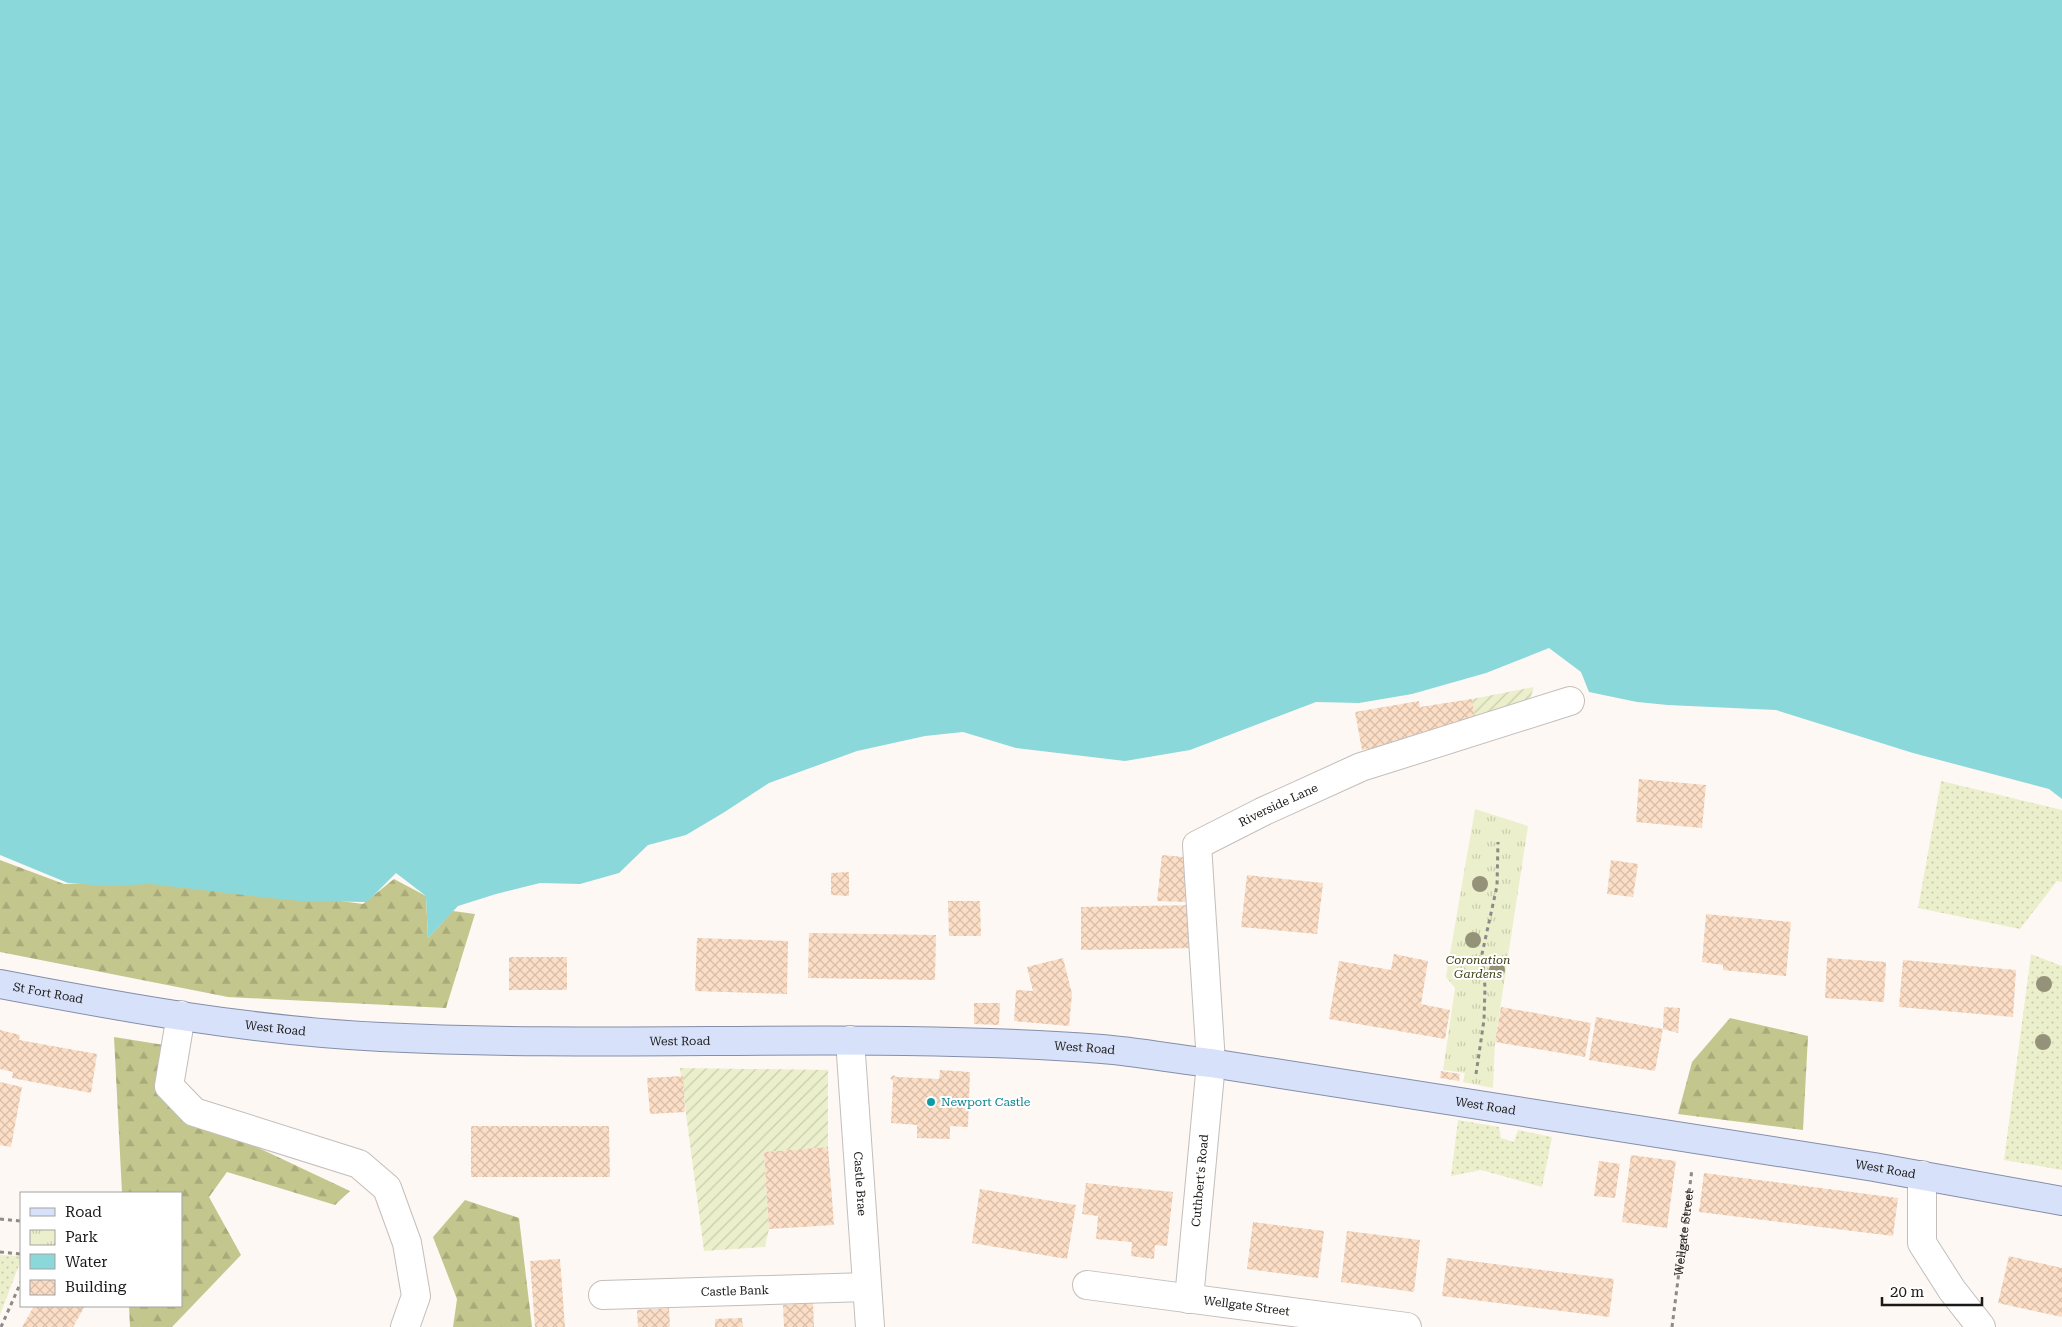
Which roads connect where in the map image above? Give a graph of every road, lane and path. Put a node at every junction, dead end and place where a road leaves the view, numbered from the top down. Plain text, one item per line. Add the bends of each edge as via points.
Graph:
1 (1570, 701) dead end
2 (1498, 842) dead end
3 (0, 984) edge
4 (97, 1002) joint
5 (181, 1015) junction
6 (850, 1040) junction
7 (1211, 1063) junction
8 (1472, 1104) junction
9 (1696, 1140) junction
10 (1922, 1175) junction
11 (2062, 1201) edge
12 (0, 1220) edge
13 (20, 1220) edge
14 (0, 1252) edge
15 (20, 1254) edge
16 (20, 1284) edge
17 (1088, 1284) dead end
18 (867, 1287) junction
19 (603, 1295) dead end
20 (1190, 1299) junction
21 (1, 1327) edge
22 (405, 1327) edge
23 (870, 1327) edge
24 (1407, 1327) edge
25 (1672, 1327) edge
26 (1981, 1327) edge

1 - 7 street, Riverside Lane via 1361,767 1197,845
2 - 8 path via 1497,886 1482,954 1484,1020
3 - 4 main road, St Fort Road
4 - 5 main road, West Road
5 - 6 main road, West Road via 287,1030 378,1037
5 - 22 street via 169,1086 194,1112 359,1164 387,1188 407,1243 416,1296
6 - 7 main road, West Road via 1104,1049
6 - 18 street, Castle Brae
7 - 8 main road, West Road
7 - 20 street, Cuthbert's Road
8 - 9 main road, West Road
9 - 10 main road, West Road
9 - 25 path, Wellgate Street
10 - 11 main road, West Road
10 - 26 street via 1922,1243
12 - 13 path
14 - 15 path
16 - 21 path
17 - 20 street, Wellgate Street
18 - 19 street, Castle Bank
18 - 23 street, Castle Brae
20 - 24 street, Wellgate Street

